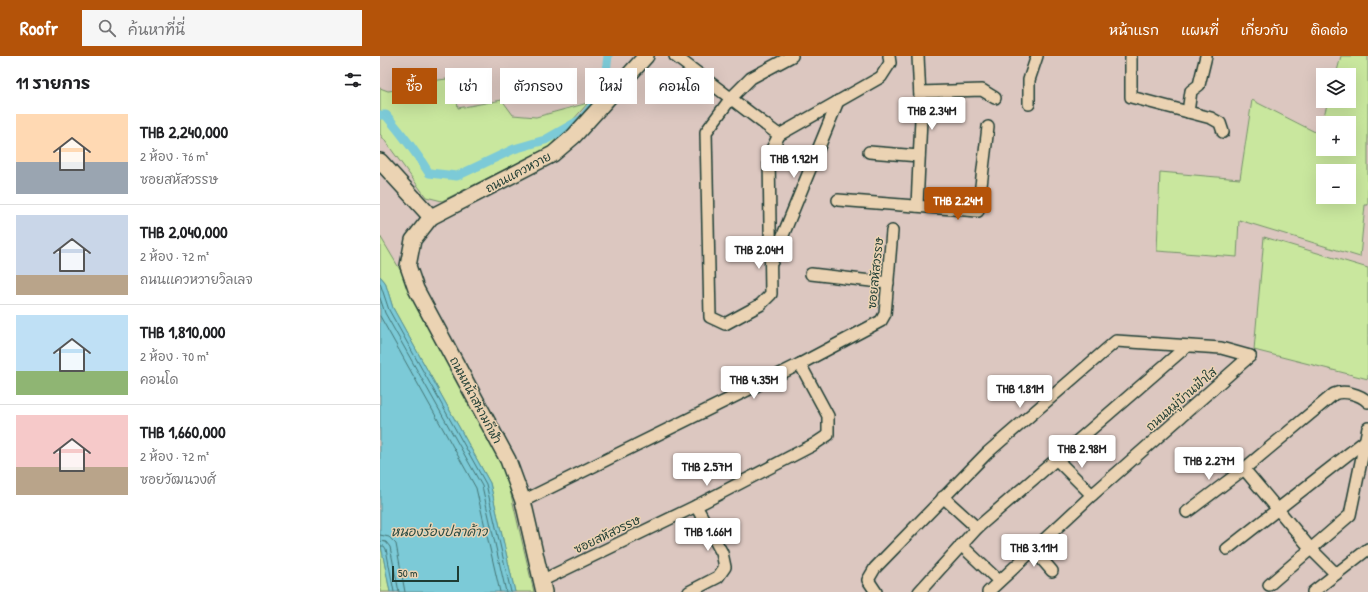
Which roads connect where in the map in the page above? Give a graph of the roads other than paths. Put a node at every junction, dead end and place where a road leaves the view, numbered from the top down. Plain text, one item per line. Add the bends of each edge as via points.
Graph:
1 (646, 56) edge
2 (675, 56) edge
3 (792, 56) edge
4 (890, 56) edge
5 (918, 56) edge
6 (1037, 56) edge
7 (1131, 56) edge
8 (1206, 56) edge
9 (920, 92) junction
10 (731, 98) junction
11 (995, 98) dead end
12 (838, 101) junction
13 (1029, 104) dead end
14 (1188, 112) junction
15 (988, 127) dead end
16 (1223, 132) dead end
17 (779, 135) junction
18 (869, 152) dead end
19 (919, 156) junction
20 (380, 160) edge
21 (838, 200) dead end
22 (917, 206) junction
23 (431, 217) junction
24 (892, 231) dead end
25 (770, 266) junction
26 (811, 274) dead end
27 (888, 283) junction
28 (1186, 346) junction
29 (800, 364) junction
30 (1368, 402) edge
31 (1368, 428) edge
32 (1365, 441) junction
33 (1056, 459) junction
34 (1244, 469) junction
35 (1092, 495) junction
36 (943, 497) junction
37 (523, 501) junction
38 (696, 506) junction
39 (1277, 508) junction
40 (1187, 512) dead end
41 (977, 528) junction
42 (961, 545) junction
43 (1033, 549) junction
44 (1227, 549) dead end
45 (1311, 549) junction
46 (1368, 549) edge
47 (1052, 571) dead end
48 (1336, 574) junction
49 (999, 581) junction
50 (1269, 585) dead end
51 (542, 586) edge
52 (689, 592) edge
53 (876, 592) edge
54 (919, 592) edge
55 (988, 592) edge
56 (1313, 592) edge

1 - 23 street, ถนนแควหวาย via 574,136 553,154
2 - 10 street
3 - 10 street via 752,78
4 - 12 street via 890,63 881,77
5 - 9 street
6 - 13 street via 1029,80
7 - 14 street via 1131,97
8 - 14 street via 1199,85 1191,91
9 - 11 street via 982,90
9 - 19 street
10 - 17 street
10 - 25 street via 706,132 710,317 724,324 760,305 771,294
12 - 17 street
12 - 25 street
14 - 16 street via 1220,123
15 - 22 street via 978,211
17 - 25 street via 769,155
18 - 19 street
19 - 22 street
20 - 23 street
21 - 22 street
23 - 37 street, ถนนหน้าสนามกีฬา via 413,240 408,266 416,289 508,460
24 - 27 street, ซอยสหัสวรรษ
26 - 27 street
27 - 29 street, ซอยสหัสวรรษ via 885,314 881,321
28 - 33 street
28 - 35 street, ถนนหมู่บ้านฟ้าใส via 1221,348 1250,356
28 - 36 street via 1116,341 987,453
29 - 37 street, ซอยสหัสวรรษ
29 - 38 street, ซอยสหัสวรรษ via 828,416 828,435 813,446
30 - 34 street via 1346,392 1334,394
31 - 32 street
32 - 39 street
32 - 45 street via 1350,515
33 - 35 street
33 - 41 street
34 - 39 street
34 - 40 street
35 - 43 street, ถนนหมู่บ้านฟ้าใส
36 - 41 street
36 - 53 street via 875,568 868,580
37 - 51 street, ถนนหน้าสนามกีฬา
38 - 51 street, ซอยสหัสวรรษ
38 - 52 street via 722,553 725,567 718,578
39 - 44 street
39 - 45 street
41 - 42 street
42 - 49 street
42 - 54 street
43 - 47 street
43 - 49 street, ถนนหมู่บ้านฟ้าใส
45 - 48 street
45 - 50 street
46 - 48 street
48 - 56 street
49 - 55 street, ถนนหมู่บ้านฟ้าใส

